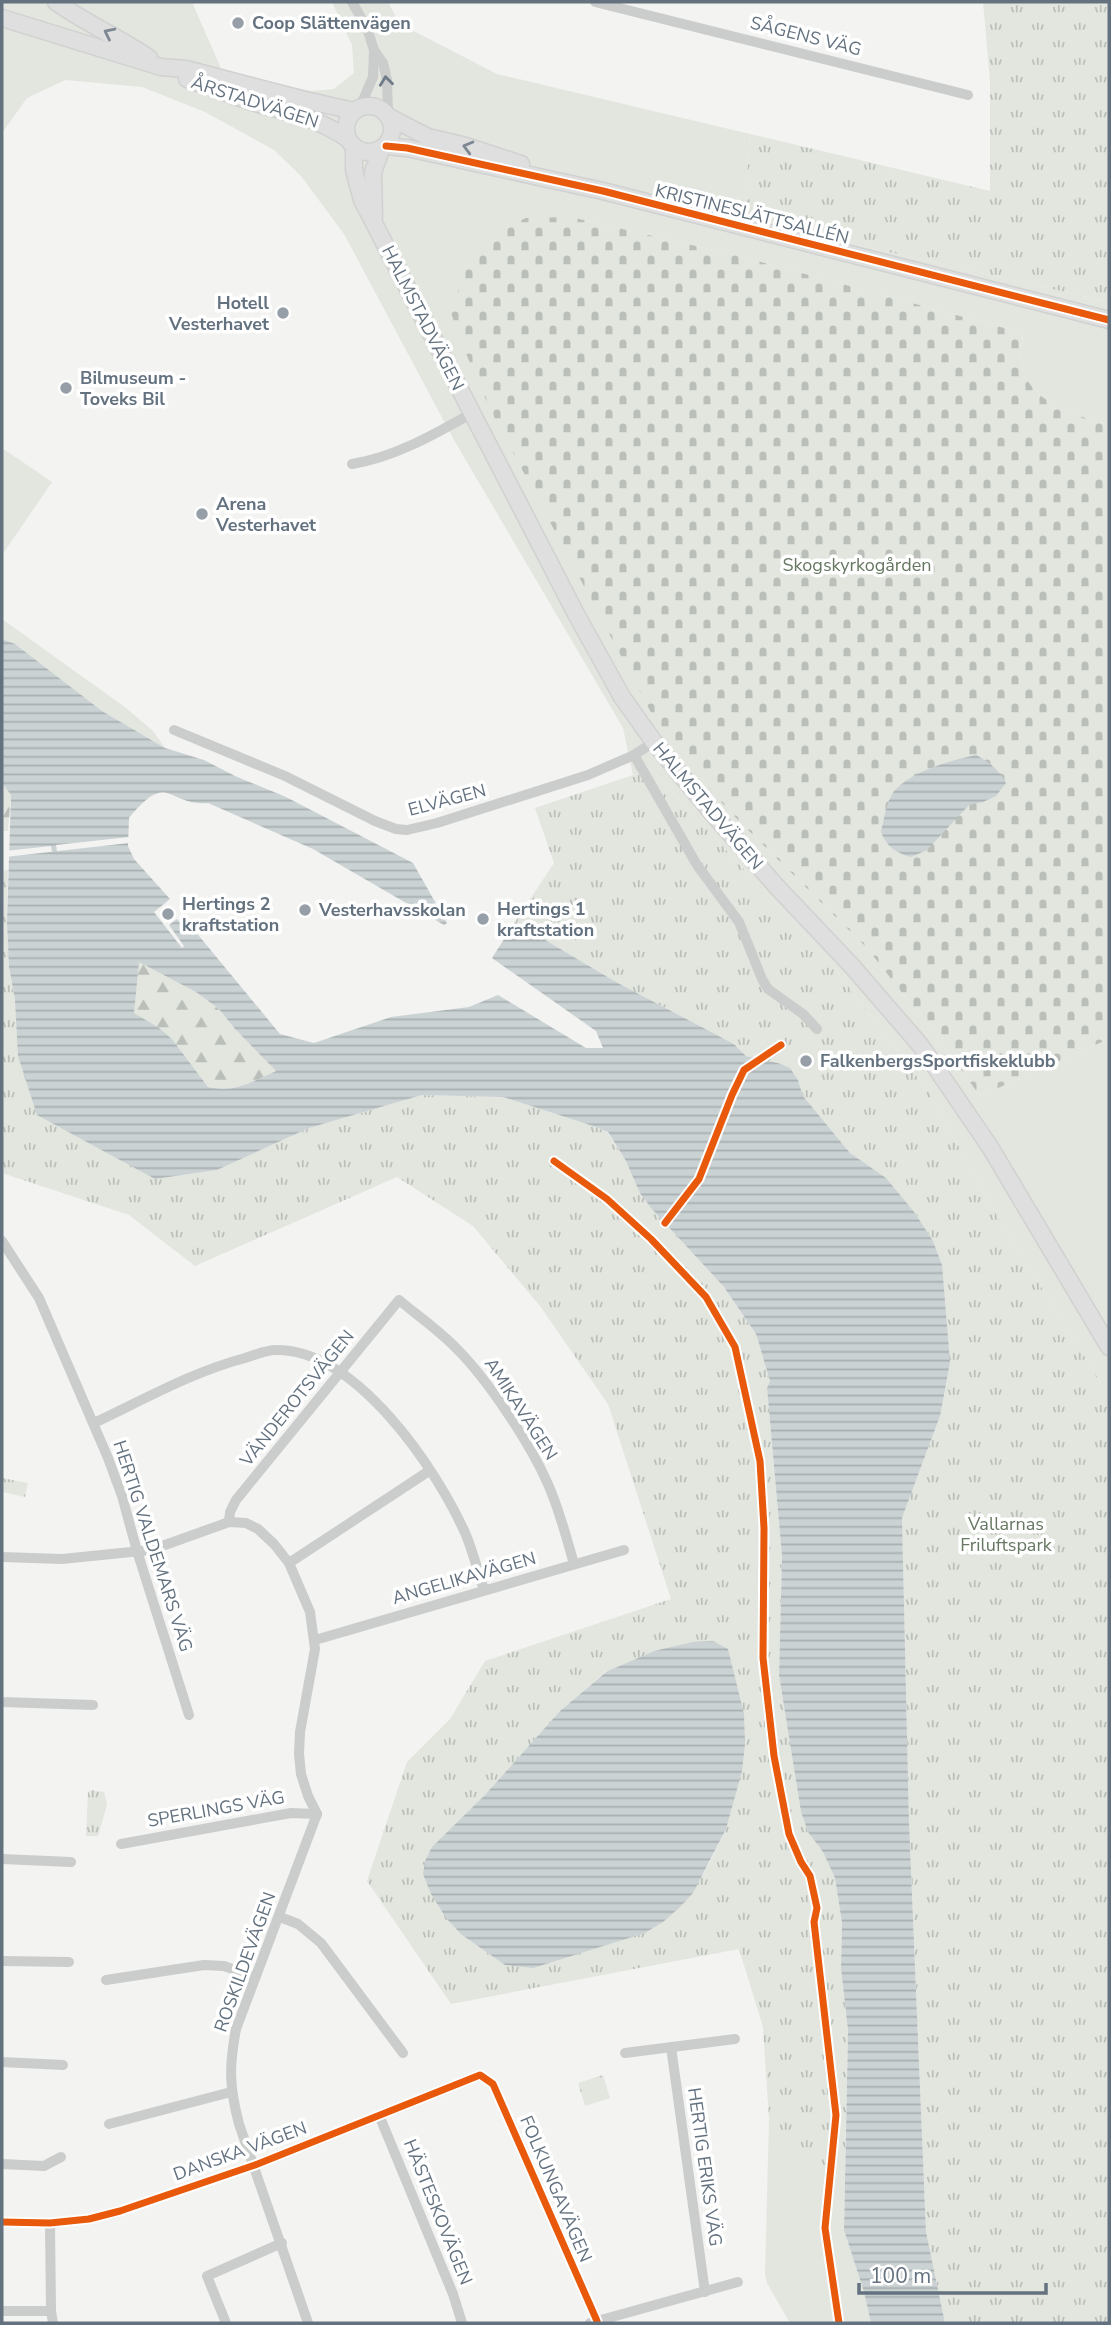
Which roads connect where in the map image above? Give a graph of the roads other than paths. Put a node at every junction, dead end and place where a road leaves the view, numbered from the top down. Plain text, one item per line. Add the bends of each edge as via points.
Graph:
1 (56, 2) edge
2 (352, 2) edge
3 (595, 2) edge
4 (2, 18) edge
5 (19, 24) junction
6 (2, 30) edge
7 (374, 50) junction
8 (162, 66) junction
9 (968, 94) dead end
10 (357, 109) junction
11 (388, 116) junction
12 (351, 144) junction
13 (383, 148) junction
14 (603, 191) junction
15 (374, 220) junction
16 (1109, 320) edge
17 (472, 413) junction
18 (352, 464) dead end
19 (174, 730) dead end
20 (653, 742) junction
21 (634, 755) junction
22 (817, 1029) dead end
23 (2, 1241) edge
24 (399, 1300) joint
25 (1109, 1348) edge
26 (340, 1373) junction
27 (94, 1423) junction
28 (429, 1471) junction
29 (229, 1522) junction
30 (624, 1550) dead end
31 (137, 1551) junction
32 (2, 1557) edge
33 (289, 1563) junction
34 (574, 1564) junction
35 (484, 1590) junction
36 (315, 1640) junction
37 (2, 1702) edge
38 (93, 1705) dead end
39 (189, 1715) dead end
40 (317, 1814) junction
41 (121, 1844) dead end
42 (2, 1859) edge
43 (71, 1862) dead end
44 (280, 1917) junction
45 (2, 1961) edge
46 (69, 1962) dead end
47 (255, 1977) junction
48 (106, 1980) dead end
49 (735, 2039) dead end
50 (671, 2048) junction
51 (402, 2053) dead end
52 (625, 2053) dead end
53 (2, 2062) edge
54 (63, 2065) dead end
55 (480, 2075) joint
56 (231, 2092) junction
57 (379, 2115) junction
58 (108, 2124) dead end
59 (61, 2157) dead end
60 (2, 2164) edge
61 (255, 2165) junction
62 (2, 2222) edge
63 (50, 2223) junction
64 (282, 2243) junction
65 (738, 2283) dead end
66 (705, 2292) junction
67 (2, 2311) edge
68 (51, 2311) junction
69 (594, 2322) edge
70 (53, 2323) edge
71 (226, 2323) edge
72 (308, 2323) edge
73 (462, 2323) edge

8 -> 1 main road
2 - 7 street
3 - 9 street, SÅGENS VÄG
4 - 5 main road, ÅRSTADVÄGEN
5 - 6 main road
5 - 8 main road, ÅRSTADVÄGEN
7 - 10 street via 373,77
11 -> 7 street via 387,80
8 - 10 main road, ÅRSTADVÄGEN
8 - 12 main road, ÅRSTADVÄGEN via 217,90 309,117
10 - 11 main road via 376,106
10 - 12 main road via 346,124
11 - 13 main road via 392,132
14 -> 11 main road, KRISTINESLÄTTSALLÉN via 428,137
12 - 13 main road via 372,153
12 - 15 main road, HALMSTADVÄGEN via 356,184
13 - 14 main road, KRISTINESLÄTTSALLÉN via 407,148
13 - 15 main road, HALMSTADVÄGEN via 373,172
14 - 16 main road, KRISTINESLÄTTSALLÉN
15 - 17 main road, HALMSTADVÄGEN
17 - 18 street via 399,450
17 - 20 main road, HALMSTADVÄGEN via 622,697
19 - 21 street, ELVÄGEN via 285,776 390,827 407,830 530,795
20 - 21 street, ELVÄGEN
20 - 25 main road, HALMSTADVÄGEN via 921,1046 990,1147
21 - 22 street via 696,865 739,922 768,989
23 - 27 street, HERTIG VALDEMARS VÄG via 38,1298
24 - 26 street, VÄNDEROTSVÄGEN
24 - 34 street, AMIKAVÄGEN via 456,1348 488,1386 547,1481
26 - 27 street via 302,1354 274,1350 217,1366
26 - 28 street via 398,1425
26 - 29 street, VÄNDEROTSVÄGEN via 236,1500
27 - 31 street, HERTIG VALDEMARS VÄG
28 - 33 street
28 - 35 street via 467,1537
29 - 31 street
29 - 33 street via 258,1529
30 - 34 street, ANGELIKAVÄGEN
31 - 32 street via 62,1559
31 - 39 street, HERTIG VALDEMARS VÄG
33 - 36 street via 310,1612
34 - 35 street, ANGELIKAVÄGEN
35 - 36 street, ANGELIKAVÄGEN
36 - 40 street via 299,1754 301,1774
37 - 38 street
40 - 41 street, SPERLINGS VÄG via 291,1813
40 - 44 street, ROSKILDEVÄGEN
42 - 43 street
44 - 47 street, ROSKILDEVÄGEN
44 - 51 street via 298,1924 321,1943
45 - 46 street
47 - 48 street via 224,1966 204,1965
47 - 56 street, ROSKILDEVÄGEN via 236,2029
49 - 50 street
50 - 52 street
50 - 66 street, HERTIG ERIKS VÄG
53 - 54 street
55 - 57 street, DANSKA VÄGEN
55 - 69 street, FOLKUNGAVÄGEN via 494,2084
56 - 58 street
56 - 61 street, ROSKILDEVÄGEN
57 - 61 street, DANSKA VÄGEN
57 - 73 street, HÄSTESKOVÄGEN
59 - 60 street via 44,2166
61 - 63 street, DANSKA VÄGEN via 120,2211
61 - 64 street, ROSKILDEVÄGEN
62 - 63 street, DANSKA VÄGEN
63 - 68 street
64 - 71 street via 207,2276
64 - 72 street, ROSKILDEVÄGEN
65 - 66 street
66 - 69 street
67 - 68 street
68 - 70 street

